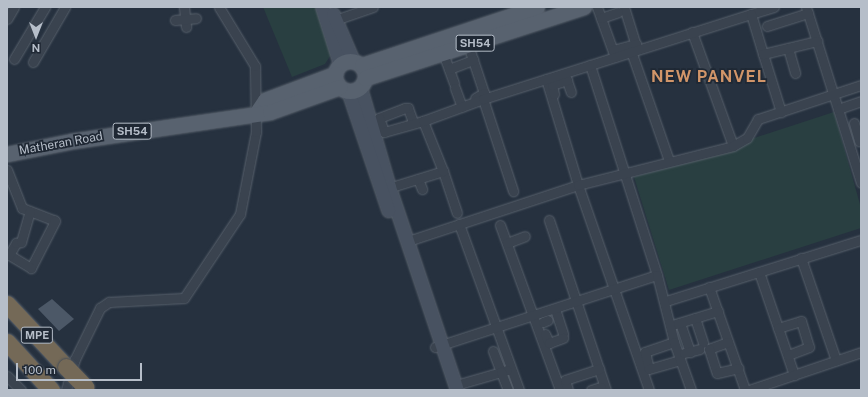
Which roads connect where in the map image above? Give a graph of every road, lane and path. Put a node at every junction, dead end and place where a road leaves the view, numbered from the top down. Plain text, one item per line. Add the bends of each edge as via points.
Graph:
1 (14, 7) edge
2 (45, 7) edge
3 (65, 7) edge
4 (184, 7) edge
5 (219, 7) edge
6 (322, 7) edge
7 (331, 7) edge
8 (373, 7) edge
9 (537, 7) edge
10 (584, 7) edge
11 (597, 7) edge
12 (774, 7) edge
13 (621, 9) edge
14 (807, 10) edge
15 (751, 14) junction
16 (196, 18) dead end
17 (601, 18) junction
18 (7, 19) edge
19 (175, 20) dead end
20 (335, 20) junction
21 (186, 23) junction
22 (767, 26) dead end
23 (692, 32) junction
24 (817, 41) junction
25 (468, 45) junction
26 (635, 48) junction
27 (788, 48) junction
28 (443, 53) junction
29 (614, 53) junction
30 (763, 54) junction
31 (14, 59) dead end
32 (473, 60) junction
33 (33, 62) dead end
34 (590, 65) junction
35 (449, 69) junction
36 (795, 74) dead end
37 (350, 76) junction
38 (566, 77) junction
39 (546, 79) junction
40 (861, 86) edge
41 (571, 92) dead end
42 (834, 95) junction
43 (555, 97) dead end
44 (483, 99) junction
45 (861, 101) edge
46 (461, 105) junction
47 (838, 109) junction
48 (257, 112) junction
49 (781, 112) junction
50 (423, 121) junction
51 (413, 122) dead end
52 (844, 127) junction
53 (860, 142) edge
54 (733, 146) junction
55 (850, 146) junction
56 (7, 154) edge
57 (669, 161) junction
58 (7, 170) edge
59 (443, 171) junction
60 (626, 172) junction
61 (418, 179) junction
62 (861, 183) edge
63 (578, 185) junction
64 (385, 188) junction
65 (422, 189) dead end
66 (513, 191) dead end
67 (30, 211) junction
68 (457, 213) dead end
69 (549, 220) dead end
70 (459, 224) junction
71 (500, 225) dead end
72 (526, 236) dead end
73 (861, 240) edge
74 (408, 242) junction
75 (507, 243) junction
76 (801, 258) junction
77 (759, 272) junction
78 (657, 276) junction
79 (709, 287) junction
80 (614, 290) junction
81 (577, 301) junction
82 (666, 301) junction
83 (7, 304) edge
84 (555, 309) junction
85 (715, 312) junction
86 (541, 318) junction
87 (695, 318) junction
88 (676, 324) junction
89 (498, 327) junction
90 (778, 328) junction
91 (726, 341) junction
92 (7, 342) edge
93 (673, 342) junction
94 (713, 344) dead end
95 (439, 346) junction
96 (493, 351) dead end
97 (690, 352) junction
98 (861, 352) edge
99 (788, 355) junction
100 (679, 359) junction
101 (836, 360) junction
102 (644, 364) junction
103 (512, 368) junction
104 (598, 369) junction
105 (735, 369) junction
106 (501, 372) junction
107 (794, 375) junction
108 (7, 376) edge
109 (454, 388) edge
110 (86, 389) edge
111 (603, 389) edge
112 (21, 390) edge
113 (51, 390) edge
114 (66, 390) edge
115 (508, 390) edge
116 (519, 390) edge
117 (560, 390) edge
118 (568, 390) edge
119 (591, 390) edge
120 (649, 390) edge
121 (691, 390) edge
122 (745, 390) edge
123 (749, 390) edge

1 - 18 street
2 - 31 street
3 - 33 street
4 - 21 street
5 - 48 street via 255,66
6 - 37 main road
7 - 20 main road
8 - 20 street
9 - 37 main road, Matheran Road / SH54
10 - 25 main road, Matheran Road / SH54
11 - 17 street
12 - 15 street
13 - 17 street
13 - 26 street
14 - 22 street
14 - 24 street
15 - 23 street
15 - 30 street
16 - 21 street
17 - 29 street
19 - 21 street
20 - 37 main road
23 - 26 street
23 - 54 street
24 - 27 street
24 - 42 street
25 - 28 main road, Matheran Road / SH54
25 - 32 street
26 - 29 street
26 - 57 street
27 - 30 street
27 - 36 street
28 - 35 street
28 - 37 main road, Matheran Road / SH54
29 - 34 street
30 - 49 street
32 - 35 street
32 - 46 street via 483,95
34 - 38 street
34 - 60 street
35 - 46 street
37 - 48 main road, Matheran Road / SH54 via 270,112
37 - 64 main road
38 - 39 street
38 - 41 street
38 - 43 street via 552,85
39 - 44 street
39 - 63 street via 562,123
40 - 42 street
42 - 47 street
42 - 49 street
44 - 46 street
44 - 66 street
45 - 47 street
46 - 50 street
47 - 52 street
48 - 56 main road, Matheran Road / SH54
48 - 114 street via 250,175 240,214 184,298 104,305 93,318 75,359
49 - 54 street via 758,119 747,138
50 - 51 street
50 - 59 street
52 - 53 street via 856,122
52 - 55 street
53 - 55 street
54 - 57 street
55 - 62 street
57 - 60 street
58 - 67 street via 22,208
59 - 61 street
59 - 68 street
60 - 63 street
60 - 78 street
61 - 64 street
61 - 65 street
63 - 70 street
63 - 80 street
64 - 74 main road
64 - 95 main road
67 - 67 street via 55,221 31,268 9,255 16,243 21,242
69 - 81 street
70 - 74 street
70 - 89 street
71 - 75 street
72 - 75 street
73 - 76 street
74 - 95 main road
75 - 86 street
76 - 77 street
76 - 101 street
77 - 79 street
77 - 90 street
78 - 80 street
78 - 82 street
79 - 82 street
79 - 85 street
80 - 81 street
80 - 102 street
81 - 84 street
81 - 104 street
82 - 88 street
83 - 110 highway, MPE, bridge
84 - 86 street
84 - 86 street via 563,336 548,342
85 - 87 street
85 - 91 street
86 - 89 street
86 - 117 street
87 - 88 street
87 - 97 street via 701,346
88 - 93 street
88 - 97 street
89 - 95 street
89 - 103 street
90 - 99 street
90 - 99 street via 801,322 809,347
91 - 94 street
91 - 105 street
91 - 105 street via 709,349 718,373
92 - 113 highway, MPE
93 - 100 street
93 - 102 street via 645,352
95 - 109 main road
96 - 106 street
97 - 100 street
98 - 101 street
99 - 107 street
100 - 102 street via 650,369
100 - 121 street
101 - 107 street
102 - 120 street
103 - 106 street
103 - 116 street
104 - 111 street
104 - 118 street via 565,380
105 - 122 street
106 - 109 street
106 - 115 street
107 - 123 street
108 - 112 street
111 - 119 street

